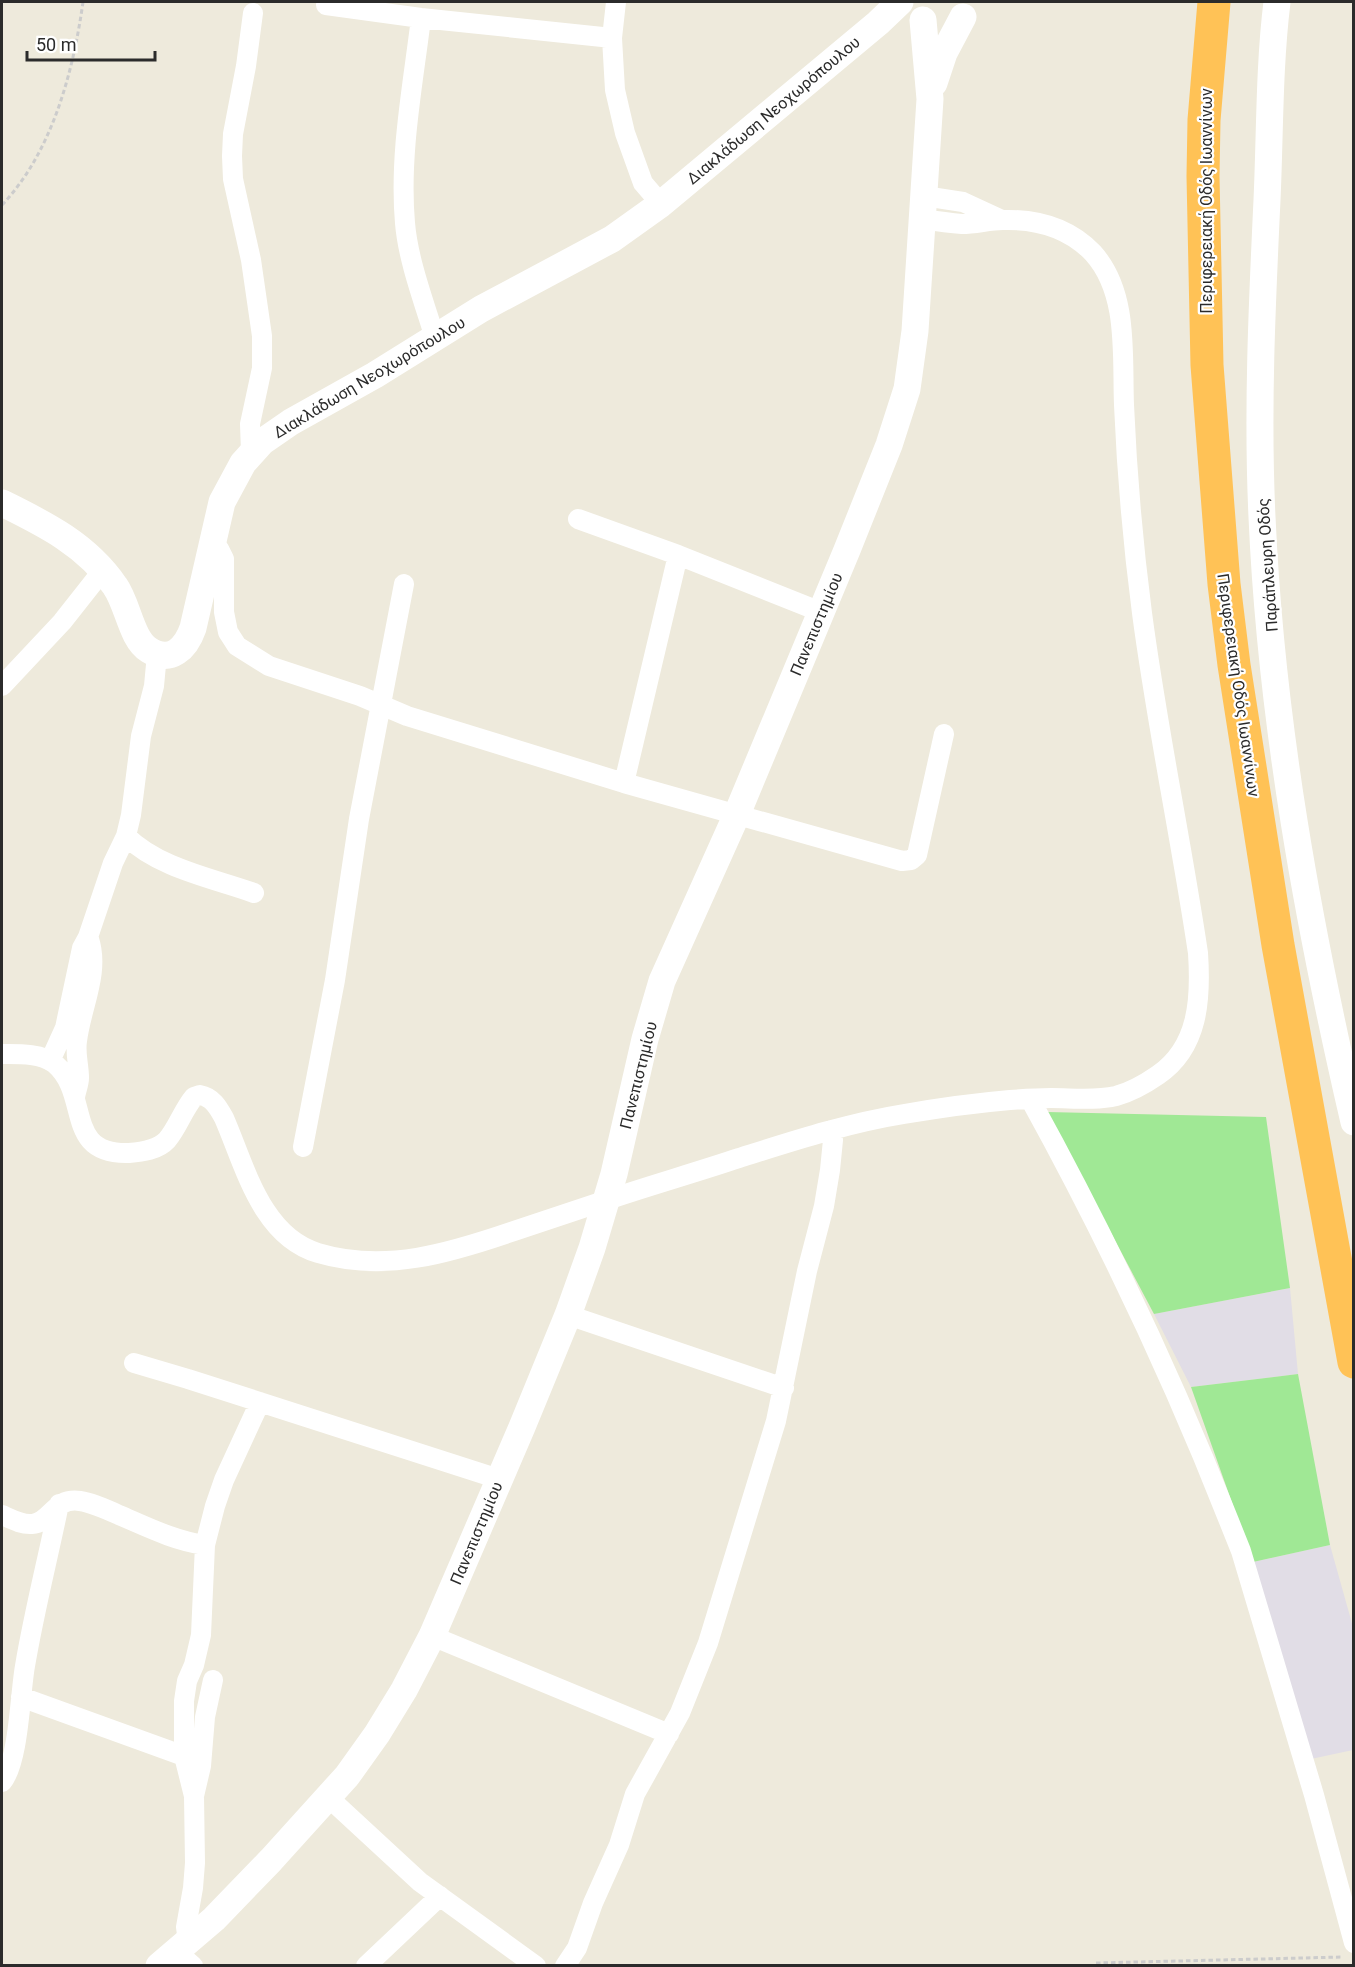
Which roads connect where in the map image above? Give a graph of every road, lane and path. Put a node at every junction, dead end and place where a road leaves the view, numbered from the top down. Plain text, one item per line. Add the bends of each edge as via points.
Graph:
1 (82, 2) edge
2 (616, 2) edge
3 (1214, 2) edge
4 (1276, 2) edge
5 (326, 5) dead end
6 (968, 9) edge
7 (914, 10) edge
8 (253, 13) dead end
9 (420, 18) junction
10 (612, 38) junction
11 (930, 99) junction
12 (661, 204) junction
13 (2, 205) edge
14 (923, 207) junction
15 (435, 338) junction
16 (251, 452) junction
17 (2, 502) edge
18 (578, 519) dead end
19 (212, 543) junction
20 (678, 555) junction
21 (103, 570) junction
22 (404, 584) dead end
23 (821, 612) junction
24 (157, 654) junction
25 (2, 686) edge
26 (380, 706) junction
27 (944, 734) dead end
28 (624, 783) junction
29 (737, 814) junction
30 (126, 836) junction
31 (254, 893) dead end
32 (88, 937) junction
33 (2, 1054) edge
34 (50, 1061) junction
35 (1350, 1091) edge
36 (75, 1096) junction
37 (1030, 1099) junction
38 (1353, 1122) edge
39 (831, 1130) junction
40 (303, 1147) dead end
41 (607, 1200) junction
42 (567, 1315) junction
43 (1353, 1362) edge
44 (134, 1363) dead end
45 (784, 1388) junction
46 (260, 1402) junction
47 (499, 1479) junction
48 (59, 1504) junction
49 (2, 1515) edge
50 (206, 1545) junction
51 (432, 1636) junction
52 (213, 1680) dead end
53 (21, 1697) junction
54 (669, 1734) junction
55 (184, 1756) junction
56 (2, 1782) edge
57 (194, 1796) junction
58 (328, 1797) junction
59 (440, 1896) junction
60 (1353, 1943) edge
61 (179, 1956) edge
62 (1353, 1956) edge
63 (1096, 1963) dead end
64 (366, 1965) edge
65 (536, 1965) edge
66 (565, 1965) edge

1 - 13 path via 77,43 50,128 28,173
2 - 10 street
3 - 43 highway, Περιφερειακή Οδός Ιωαννίνων via 1203,176 1207,365 1223,574 1278,945
4 - 35 street, Παράπλευρη Οδός via 1260,447 1264,549 1287,768 1314,935
5 - 9 street
6 - 7 street via 954,24 943,26 932,24
6 - 11 street, Πανεπιστημίου via 944,53
7 - 11 street, Πανεπιστημίου
7 - 12 street, Διακλάδωση Νεοχωρόπουλου via 864,35
8 - 16 street via 232,156 262,336 262,368 250,424
9 - 10 street
9 - 15 street via 405,156 404,219
10 - 12 street via 615,90 625,133 643,183
11 - 14 street, Πανεπιστημίου
12 - 15 street, Διακλάδωση Νεοχωρόπουλου via 612,239
14 - 23 street, Πανεπιστημίου via 907,389 879,472
14 - 37 street via 963,202 1002,220 1036,221 1062,230 1101,263 1116,294 1136,569 1200,978 1190,1038 1161,1074 1118,1096
15 - 16 street, Διακλάδωση Νεοχωρόπουλου via 291,422
16 - 19 street, Διακλάδωση Νεοχωρόπουλου via 222,502
17 - 21 street via 57,531
18 - 20 street
19 - 24 street, Διακλάδωση Νεοχωρόπουλου via 188,640 177,653
19 - 26 street via 224,559 225,622 237,646 269,666
20 - 23 street
20 - 28 street
21 - 24 street via 121,595 138,639
21 - 25 street via 63,622
22 - 26 street
23 - 29 street, Πανεπιστημίου
24 - 30 street
26 - 28 street
26 - 40 street
27 - 29 street via 917,855 911,860 902,861
28 - 29 street
29 - 41 street, Πανεπιστημίου via 662,981
30 - 31 street via 138,848 165,862
30 - 32 street
32 - 34 street via 82,948 63,1034
32 - 36 street via 92,974 78,1034 79,1079
33 - 34 street
34 - 36 street via 64,1075
35 - 38 street, Παράπλευρη Οδός
36 - 41 street via 80,1123 88,1139 118,1153 160,1146 194,1097 209,1097 220,1110 257,1196 275,1225 304,1248 345,1259 416,1260 481,1243
37 - 39 street via 912,1113
37 - 60 street via 1138,1307 1229,1521 1314,1795
39 - 41 street
39 - 45 street via 824,1206
41 - 42 street, Πανεπιστημίου
42 - 45 street
42 - 47 street, Πανεπιστημίου
44 - 46 street
45 - 54 street via 708,1643
46 - 47 street
46 - 50 street via 220,1492
47 - 51 street, Πανεπιστημίου
48 - 49 street via 33,1524
48 - 50 street via 71,1500 88,1503 175,1538
48 - 53 street
50 - 55 street via 201,1635 185,1690
51 - 54 street
51 - 58 street, Πανεπιστημίου via 377,1734
52 - 57 street
53 - 55 street
53 - 56 street via 10,1764
54 - 66 street via 635,1794 619,1845 577,1948
55 - 57 street
57 - 61 street via 193,1888
58 - 59 street
58 - 61 street, Πανεπιστημίου
59 - 64 street
59 - 65 street
62 - 63 path

